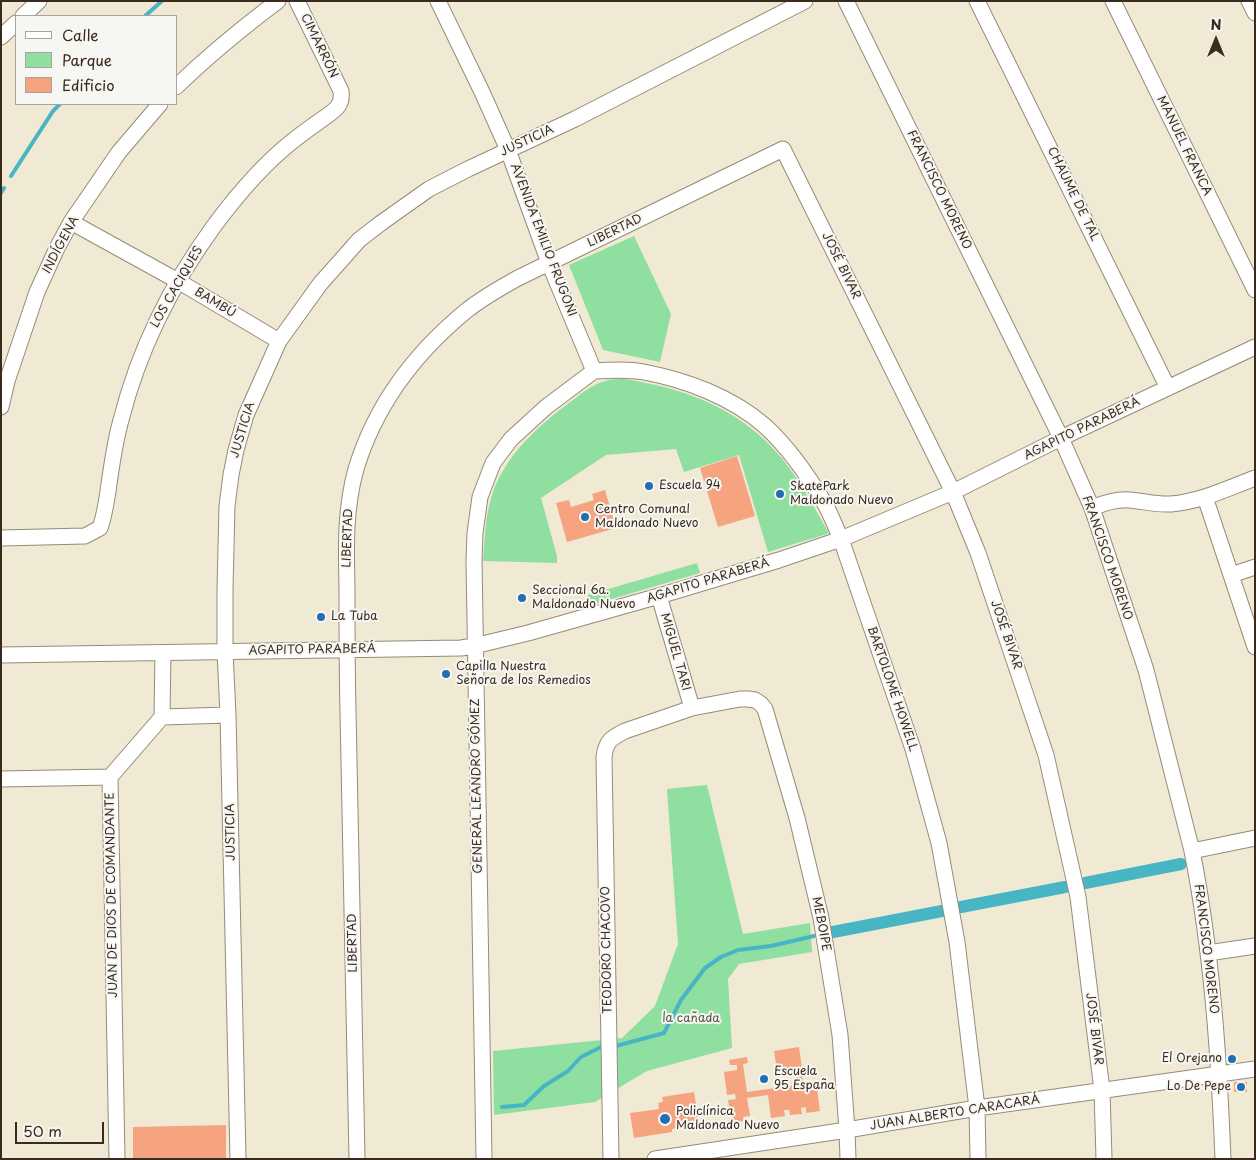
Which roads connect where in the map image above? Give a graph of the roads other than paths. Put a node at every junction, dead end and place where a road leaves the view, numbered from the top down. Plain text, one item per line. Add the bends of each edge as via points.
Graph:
1 (39, 1) edge
2 (278, 1) edge
3 (297, 1) edge
4 (438, 1) edge
5 (805, 1) edge
6 (846, 1) edge
7 (977, 1) edge
8 (1113, 1) edge
9 (1249, 1) edge
10 (1255, 13) edge
11 (24, 15) edge
12 (15, 24) edge
13 (1, 37) edge
14 (178, 84) edge
15 (341, 91) joint
16 (159, 105) edge
17 (783, 149) joint
18 (508, 150) junction
19 (71, 222) junction
20 (550, 263) junction
21 (178, 281) junction
22 (1255, 290) edge
23 (279, 340) junction
24 (1255, 347) edge
25 (594, 371) junction
26 (1168, 388) junction
27 (1, 407) edge
28 (1061, 438) junction
29 (1255, 478) edge
30 (953, 492) junction
31 (1205, 496) junction
32 (1092, 508) junction
33 (1, 538) edge
34 (841, 539) junction
35 (1255, 567) edge
36 (1231, 576) junction
37 (659, 596) junction
38 (474, 646) junction
39 (1255, 647) edge
40 (347, 649) junction
41 (225, 651) junction
42 (163, 653) junction
43 (1, 656) edge
44 (692, 708) junction
45 (228, 715) junction
46 (162, 717) junction
47 (110, 777) junction
48 (1, 779) edge
49 (1255, 838) edge
50 (1192, 851) junction
51 (1255, 946) edge
52 (1208, 953) junction
53 (1255, 1069) edge
54 (1220, 1073) junction
55 (1102, 1090) junction
56 (976, 1108) junction
57 (847, 1130) junction
58 (732, 1153) edge
59 (117, 1159) edge
60 (238, 1159) edge
61 (357, 1159) edge
62 (484, 1159) edge
63 (611, 1159) edge
64 (655, 1159) edge
65 (848, 1159) edge
66 (978, 1159) edge
67 (1104, 1159) edge
68 (1223, 1159) edge

1 - 11 street
2 - 14 street
3 - 15 street, CIMARRÓN
4 - 18 street, AVENIDA EMILIO FRUGONI
5 - 18 street, JUSTICIA
6 - 28 street, FRANCISCO MORENO
7 - 26 street, CHAUME DE TAL
8 - 22 street, MANUEL FRANCA
9 - 10 street
12 - 13 street
15 - 21 street, LOS CACIQUES via 341,102 335,110 293,140 239,193
16 - 19 street, INDÍGENA via 119,152
17 - 20 street, LIBERTAD
17 - 30 street, JOSÉ BIVAR
18 - 20 street, AVENIDA EMILIO FRUGONI
18 - 23 street, JUSTICIA via 429,189 360,240 320,284
19 - 21 street, BAMBÚ
19 - 27 street, INDÍGENA via 37,292
20 - 25 street, AVENIDA EMILIO FRUGONI
20 - 40 street, LIBERTAD via 491,293 444,330 404,375 374,423 356,469 348,508
21 - 23 street, BAMBÚ
21 - 33 street, LOS CACIQUES via 152,330 133,378 120,421 100,528 85,536
23 - 41 street, JUSTICIA via 246,415 231,475 227,506
24 - 26 street, AGAPITO PARABERÁ
25 - 34 street, BARTOLOMÉ HOWELL via 644,372 711,391 740,408 765,426 788,451 826,506
25 - 38 street, GENERAL LEANDRO GÓMEZ via 546,406 493,463 480,498 475,533
26 - 28 street, AGAPITO PARABERÁ
28 - 30 street, AGAPITO PARABERÁ
28 - 32 street, FRANCISCO MORENO
29 - 31 street
30 - 34 street, AGAPITO PARABERÁ
30 - 55 street, JOSÉ BIVAR via 978,553 1046,755 1078,897
31 - 32 street via 1171,504 1127,500
31 - 36 street
32 - 50 street, FRANCISCO MORENO via 1146,670
34 - 37 street, AGAPITO PARABERÁ
34 - 56 street, BARTOLOMÉ HOWELL via 913,749 939,843 957,942
35 - 36 street
36 - 39 street
37 - 38 street, AGAPITO PARABERÁ
37 - 44 street, MIGUEL TARI
38 - 40 street, AGAPITO PARABERÁ
38 - 62 street, GENERAL LEANDRO GÓMEZ
40 - 41 street, AGAPITO PARABERÁ
40 - 61 street, LIBERTAD
41 - 42 street, AGAPITO PARABERÁ
41 - 45 street, JUSTICIA
42 - 43 street, AGAPITO PARABERÁ
42 - 46 street
44 - 57 street, MEBOIPE via 748,699 755,700 765,709 797,818 821,918 840,1035
44 - 63 street, TEODORO CHACOVO via 625,731 608,742 605,749
45 - 46 street
45 - 60 street, JUSTICIA
46 - 47 street, JUAN DE DIOS DE COMANDANTE
47 - 48 street
47 - 59 street, JUAN DE DIOS DE COMANDANTE
49 - 50 street
50 - 52 street, FRANCISCO MORENO
51 - 52 street
52 - 54 street, FRANCISCO MORENO
53 - 54 street, JUAN ALBERTO CARACARÁ
54 - 55 street, JUAN ALBERTO CARACARÁ
54 - 68 street, FRANCISCO MORENO
55 - 56 street, JUAN ALBERTO CARACARÁ
55 - 67 street, JOSÉ BIVAR
56 - 57 street, JUAN ALBERTO CARACARÁ
56 - 66 street, BARTOLOMÉ HOWELL
57 - 58 street, JUAN ALBERTO CARACARÁ
57 - 65 street, MEBOIPE
58 - 64 street, JUAN ALBERTO CARACARÁ

